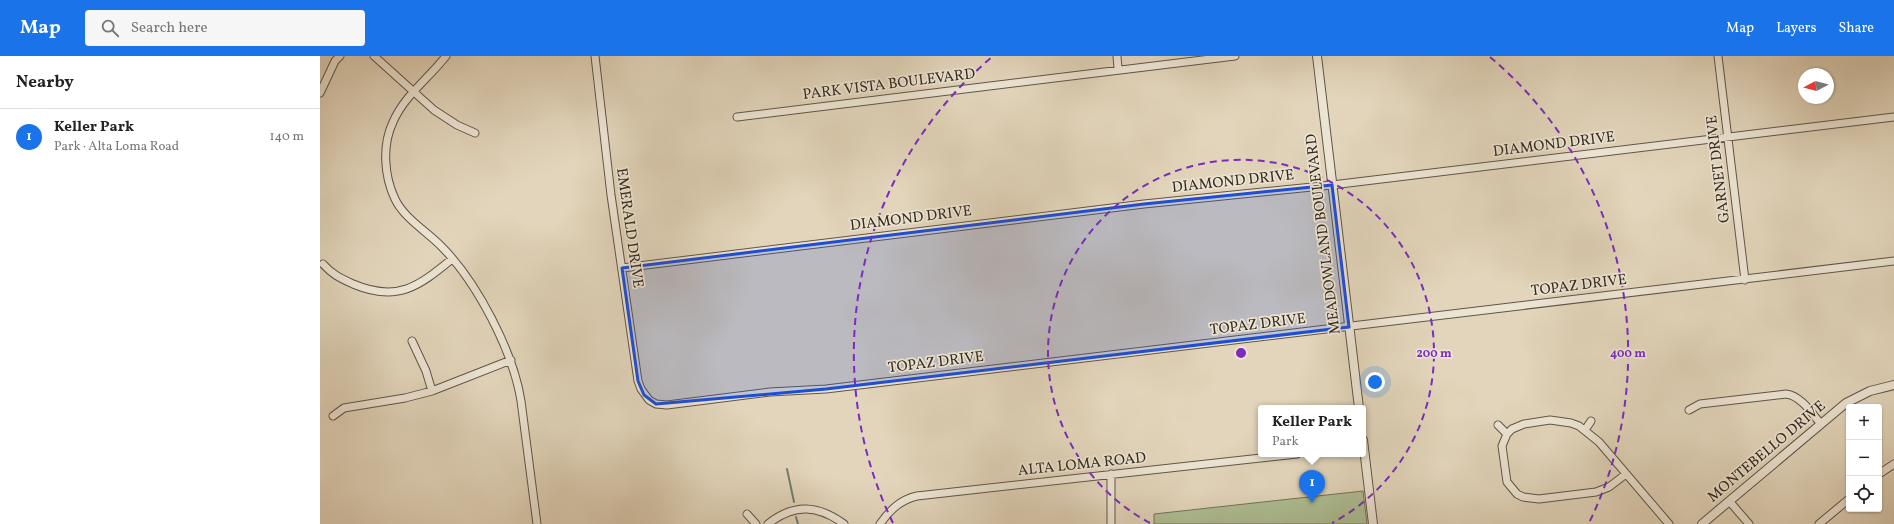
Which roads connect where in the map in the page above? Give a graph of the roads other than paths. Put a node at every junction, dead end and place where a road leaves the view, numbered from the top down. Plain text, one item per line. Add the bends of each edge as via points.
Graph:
1 (340, 56) edge
2 (374, 56) edge
3 (446, 56) edge
4 (595, 56) edge
5 (1116, 56) edge
6 (1235, 56) edge
7 (1317, 56) edge
8 (1718, 56) edge
9 (1118, 69) junction
10 (413, 92) junction
11 (320, 93) edge
12 (1894, 117) edge
13 (737, 118) dead end
14 (475, 133) dead end
15 (1729, 137) junction
16 (1332, 185) junction
17 (452, 259) junction
18 (1894, 261) edge
19 (323, 264) dead end
20 (622, 268) junction
21 (1745, 280) junction
22 (1349, 327) junction
23 (412, 341) dead end
24 (511, 360) junction
25 (1894, 385) edge
26 (432, 391) junction
27 (649, 400) joint
28 (1359, 405) edge
29 (1688, 410) dead end
30 (333, 416) dead end
31 (1591, 421) dead end
32 (1820, 423) junction
33 (1498, 425) dead end
34 (1585, 430) junction
35 (1507, 434) junction
36 (1269, 457) edge
37 (1365, 457) edge
38 (1894, 464) edge
39 (1882, 472) edge
40 (1111, 474) junction
41 (1626, 474) junction
42 (1730, 502) junction
43 (1846, 502) edge
44 (747, 514) dead end
45 (537, 524) edge
46 (756, 524) edge
47 (768, 524) edge
48 (844, 524) edge
49 (880, 524) edge
50 (1111, 524) edge
51 (1373, 524) edge
52 (1669, 524) edge
53 (1702, 524) edge
54 (1749, 524) edge
55 (1820, 524) edge

1 - 11 street
2 - 10 street
3 - 10 street
4 - 20 street, EMERALD DRIVE
5 - 9 street
6 - 9 street, PARK VISTA BOULEVARD
7 - 16 street, MEADOWLAND BOULEVARD
8 - 15 street, GARNET DRIVE
9 - 13 street, PARK VISTA BOULEVARD
10 - 14 street via 446,119
10 - 17 street via 398,111 388,136 388,178 400,207
12 - 15 street, DIAMOND DRIVE
15 - 16 street, DIAMOND DRIVE
15 - 21 street, GARNET DRIVE
16 - 20 street, DIAMOND DRIVE via 1136,204
16 - 22 street, MEADOWLAND BOULEVARD
17 - 19 street via 422,283 392,292 362,288 332,274
17 - 24 street via 485,307
18 - 21 street, TOPAZ DRIVE
20 - 27 street, EMERALD DRIVE via 638,381 640,389
21 - 22 street, TOPAZ DRIVE
22 - 27 street, TOPAZ DRIVE via 826,389 770,392 674,404 656,404
22 - 28 street, MEADOWLAND BOULEVARD
23 - 26 street
24 - 26 street
24 - 45 street via 522,401
25 - 32 street, MONTEBELLO DRIVE via 1863,394 1846,403
26 - 30 street via 344,408
29 - 32 street via 1700,404 1786,394 1802,402
31 - 34 street
32 - 42 street, MONTEBELLO DRIVE
33 - 35 street
34 - 35 street via 1571,423 1550,420 1518,425
34 - 41 street via 1599,442
35 - 41 street via 1502,446 1505,475 1507,482 1523,497 1539,499 1596,492 1609,487
36 - 40 street, ALTA LOMA ROAD
37 - 51 street
38 - 39 street
40 - 49 street, ALTA LOMA ROAD via 918,496 897,505
40 - 50 street
41 - 52 street
42 - 53 street, MONTEBELLO DRIVE
42 - 54 street
43 - 55 street
44 - 46 street
47 - 48 street via 785,513 802,508 828,514

